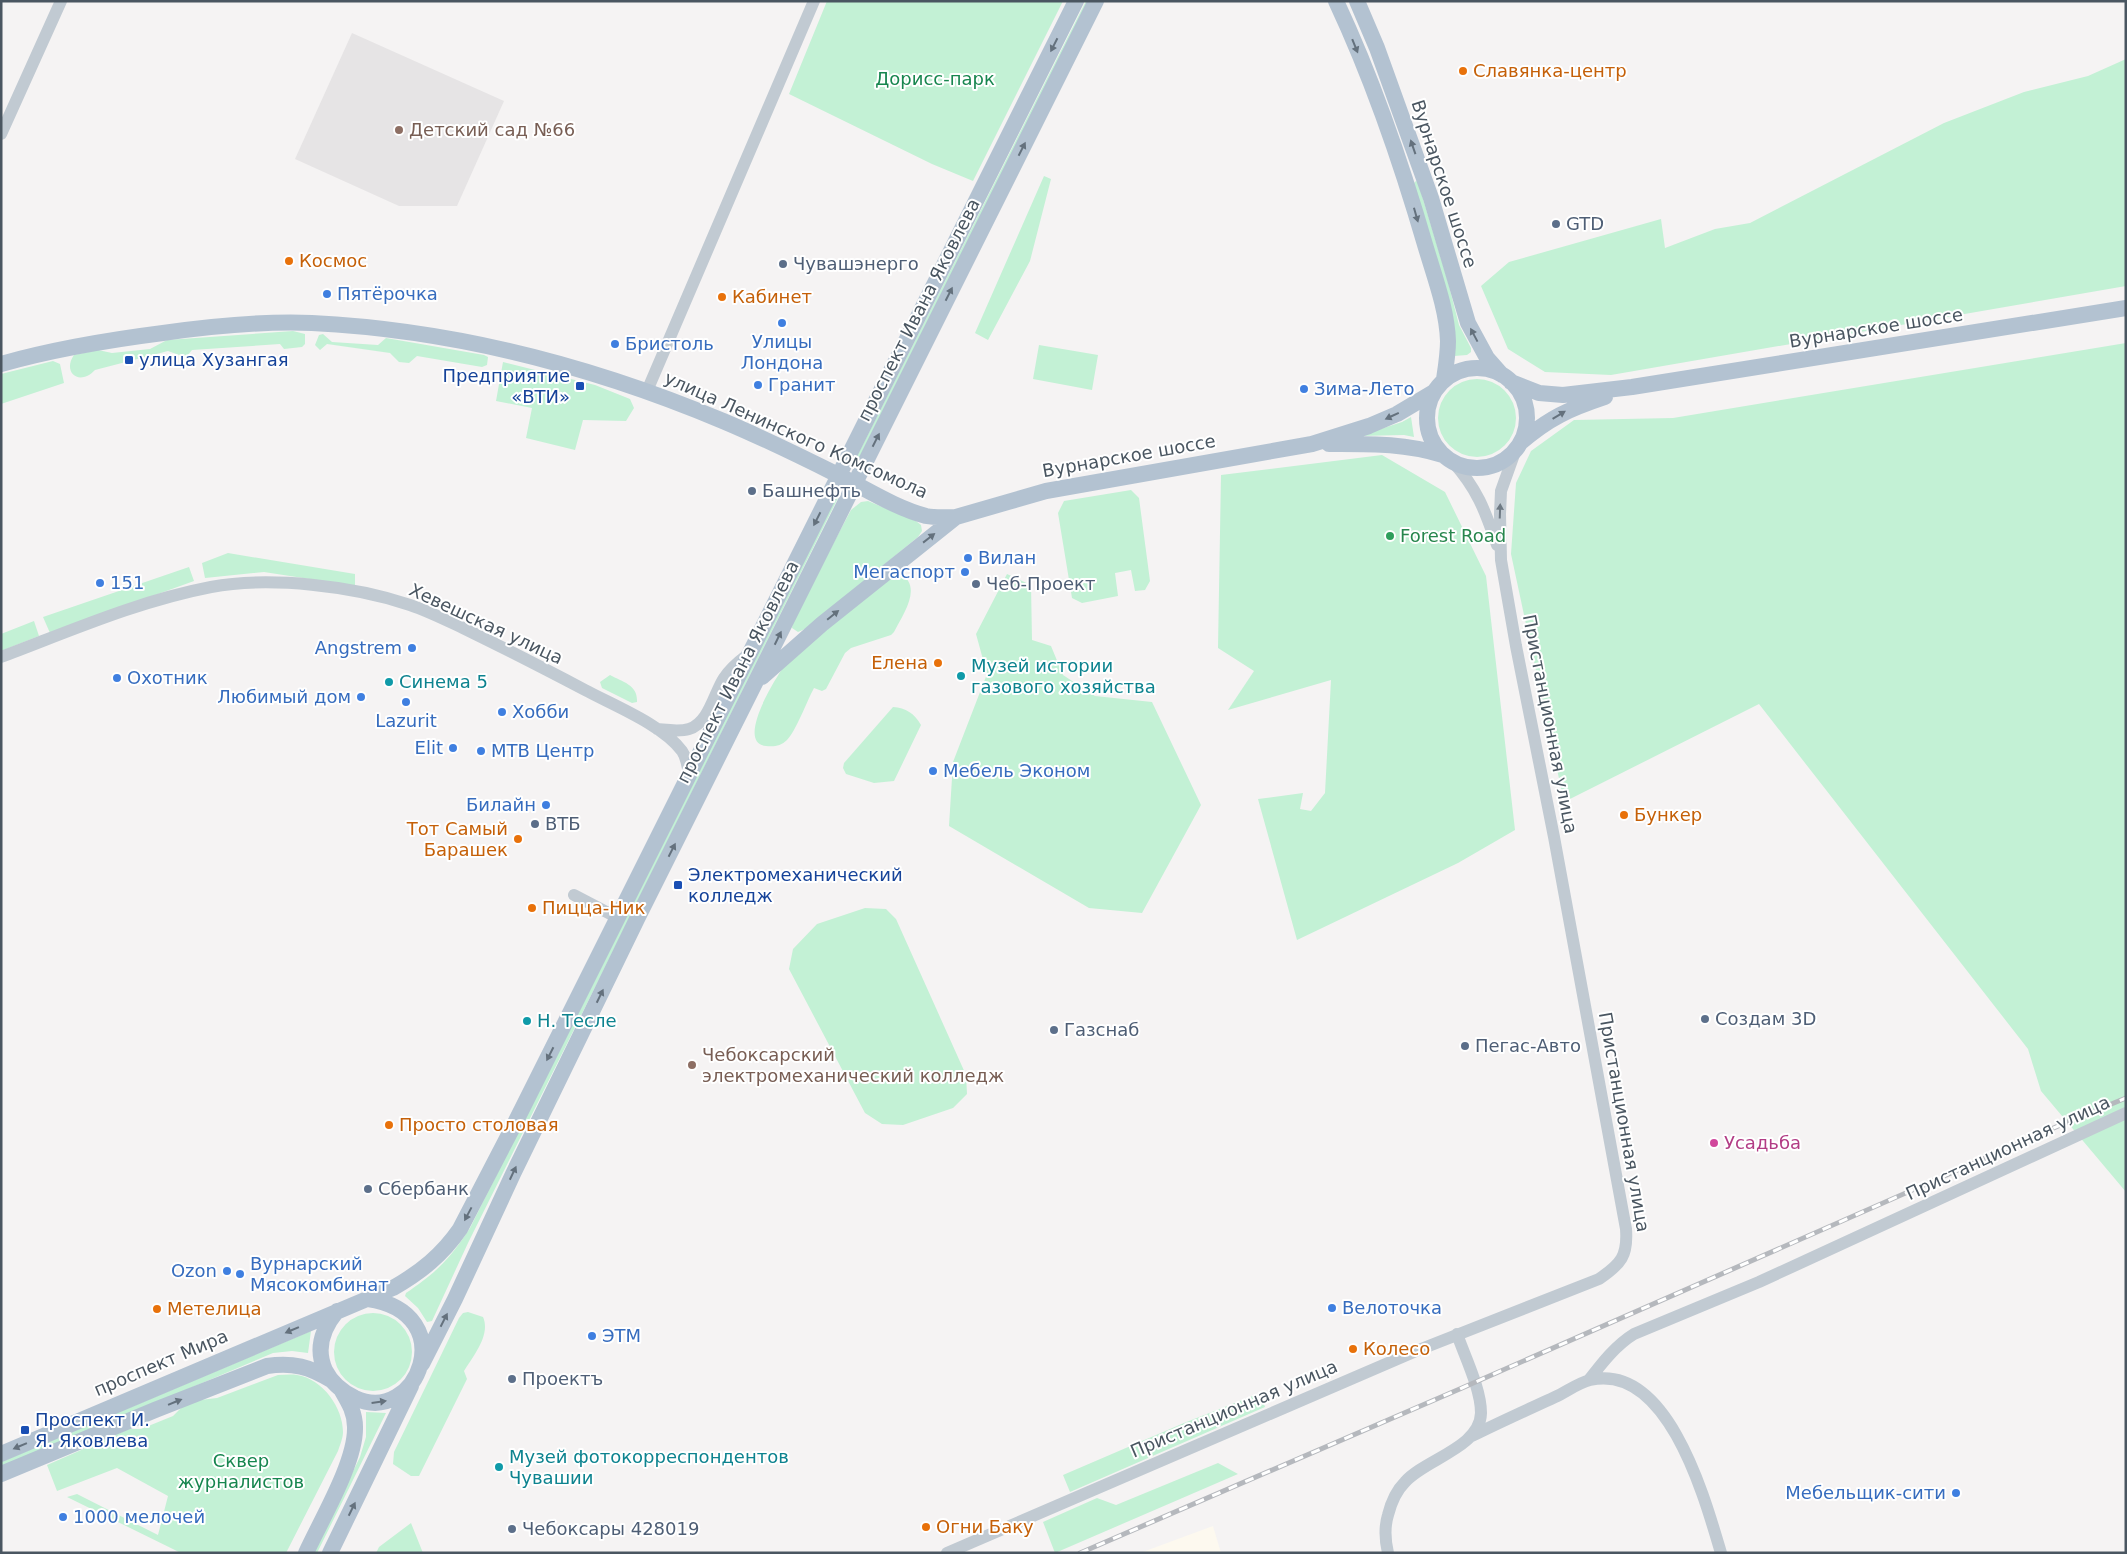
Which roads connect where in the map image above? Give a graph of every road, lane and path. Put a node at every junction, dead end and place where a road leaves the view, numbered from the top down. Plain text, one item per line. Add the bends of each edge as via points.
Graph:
1 (62, 1) edge
2 (814, 1) edge
3 (1076, 1) edge
4 (1096, 1) edge
5 (1336, 1) edge
6 (1359, 6) edge
7 (1344, 19) junction
8 (1, 134) edge
9 (1422, 175) junction
10 (1406, 182) junction
11 (2126, 308) edge
12 (1, 364) edge
13 (1506, 378) junction
14 (1439, 385) junction
15 (1632, 388) junction
16 (647, 391) junction
17 (1312, 444) junction
18 (1518, 446) junction
19 (1448, 458) junction
20 (839, 475) junction
21 (854, 483) junction
22 (956, 517) junction
23 (1501, 560) junction
24 (750, 652) junction
25 (1, 657) edge
26 (756, 682) junction
27 (657, 729) junction
28 (689, 776) junction
29 (574, 895) dead end
30 (618, 918) junction
31 (2126, 1113) edge
32 (368, 1298) junction
33 (337, 1311) junction
34 (1456, 1334) junction
35 (422, 1364) junction
36 (414, 1380) junction
37 (1590, 1380) junction
38 (336, 1385) junction
39 (1481, 1414) junction
40 (1492, 1426) junction
41 (1472, 1436) junction
42 (1, 1454) edge
43 (1, 1474) edge
44 (306, 1553) edge
45 (330, 1553) edge
46 (947, 1553) edge
47 (1388, 1553) edge
48 (1721, 1553) edge

1 - 8 street
2 - 16 street
3 -> 20 main road, проспект Ивана Яковлева
21 -> 4 main road, проспект Ивана Яковлева
5 - 7 main road, Вурнарское шоссе
6 - 7 main road
9 -> 6 main road, Вурнарское шоссе
7 -> 10 main road, Вурнарское шоссе
9 - 10 main road
13 -> 9 main road, Вурнарское шоссе via 1487,358 1468,323
10 -> 14 main road, Вурнарское шоссе via 1444,311 1448,340
11 - 15 main road, Вурнарское шоссе
12 - 16 main road, улица Ленинского Комсомола via 127,337 233,325 310,323 424,334 502,349 568,365
13 - 14 main road via 1487,369 1473,368 1458,371
13 - 15 main road, Вурнарское шоссе via 1539,393 1563,395
13 - 18 main road via 1525,406 1525,430
14 -> 17 main road, Вурнарское шоссе via 1397,414
14 - 19 main road via 1428,406 1427,424 1433,442
18 -> 15 main road, Вурнарское шоссе via 1538,427 1567,410
16 - 20 main road, улица Ленинского Комсомола via 771,442
17 - 19 main road, Вурнарское шоссе via 1416,447
17 - 22 main road, Вурнарское шоссе via 1046,491
18 - 19 main road via 1505,459 1478,469 1466,468
23 -> 18 street, Пристанционная улица via 1501,491
19 - 23 street, Пристанционная улица via 1468,479 1482,502
20 - 21 main road, улица Ленинского Комсомола
20 -> 24 main road, проспект Ивана Яковлева
21 - 22 main road, улица Ленинского Комсомола via 926,516
26 -> 21 main road, проспект Ивана Яковлева
26 -> 22 main road via 822,624
23 - 34 street, Пристанционная улица via 1627,1244 1621,1261 1599,1279
24 - 27 street via 724,679 699,722 690,728
24 - 28 main road, проспект Ивана Яковлева
25 - 27 street, Хевешская улица via 175,595 265,582 317,586 383,597 419,608
35 -> 26 main road, проспект Ивана Яковлева
27 - 28 street, Хевешская улица via 683,752
28 - 30 main road, проспект Ивана Яковлева
29 - 30 street
30 -> 32 main road, проспект Ивана Яковлева via 449,1245 426,1268 393,1288
31 - 37 street, Пристанционная улица via 1759,1282 1634,1334 1603,1362
32 - 33 main road
32 - 35 main road via 394,1305 412,1319 422,1341
33 - 38 main road via 328,1322 320,1347 321,1360
33 -> 42 main road, проспект Мира
34 - 39 street via 1480,1401
34 - 46 street, Пристанционная улица
35 - 36 main road
38 -> 36 main road via 361,1401 373,1403 396,1397
45 -> 36 main road
37 - 40 street
37 - 48 street via 1614,1380 1632,1386 1651,1400 1668,1420 1682,1444
43 -> 38 main road via 268,1366 305,1366
38 - 44 main road via 353,1413 354,1441 340,1481
39 - 40 street
39 - 41 street via 1479,1426
40 - 41 street
41 - 47 street via 1405,1481 1396,1494 1386,1524

